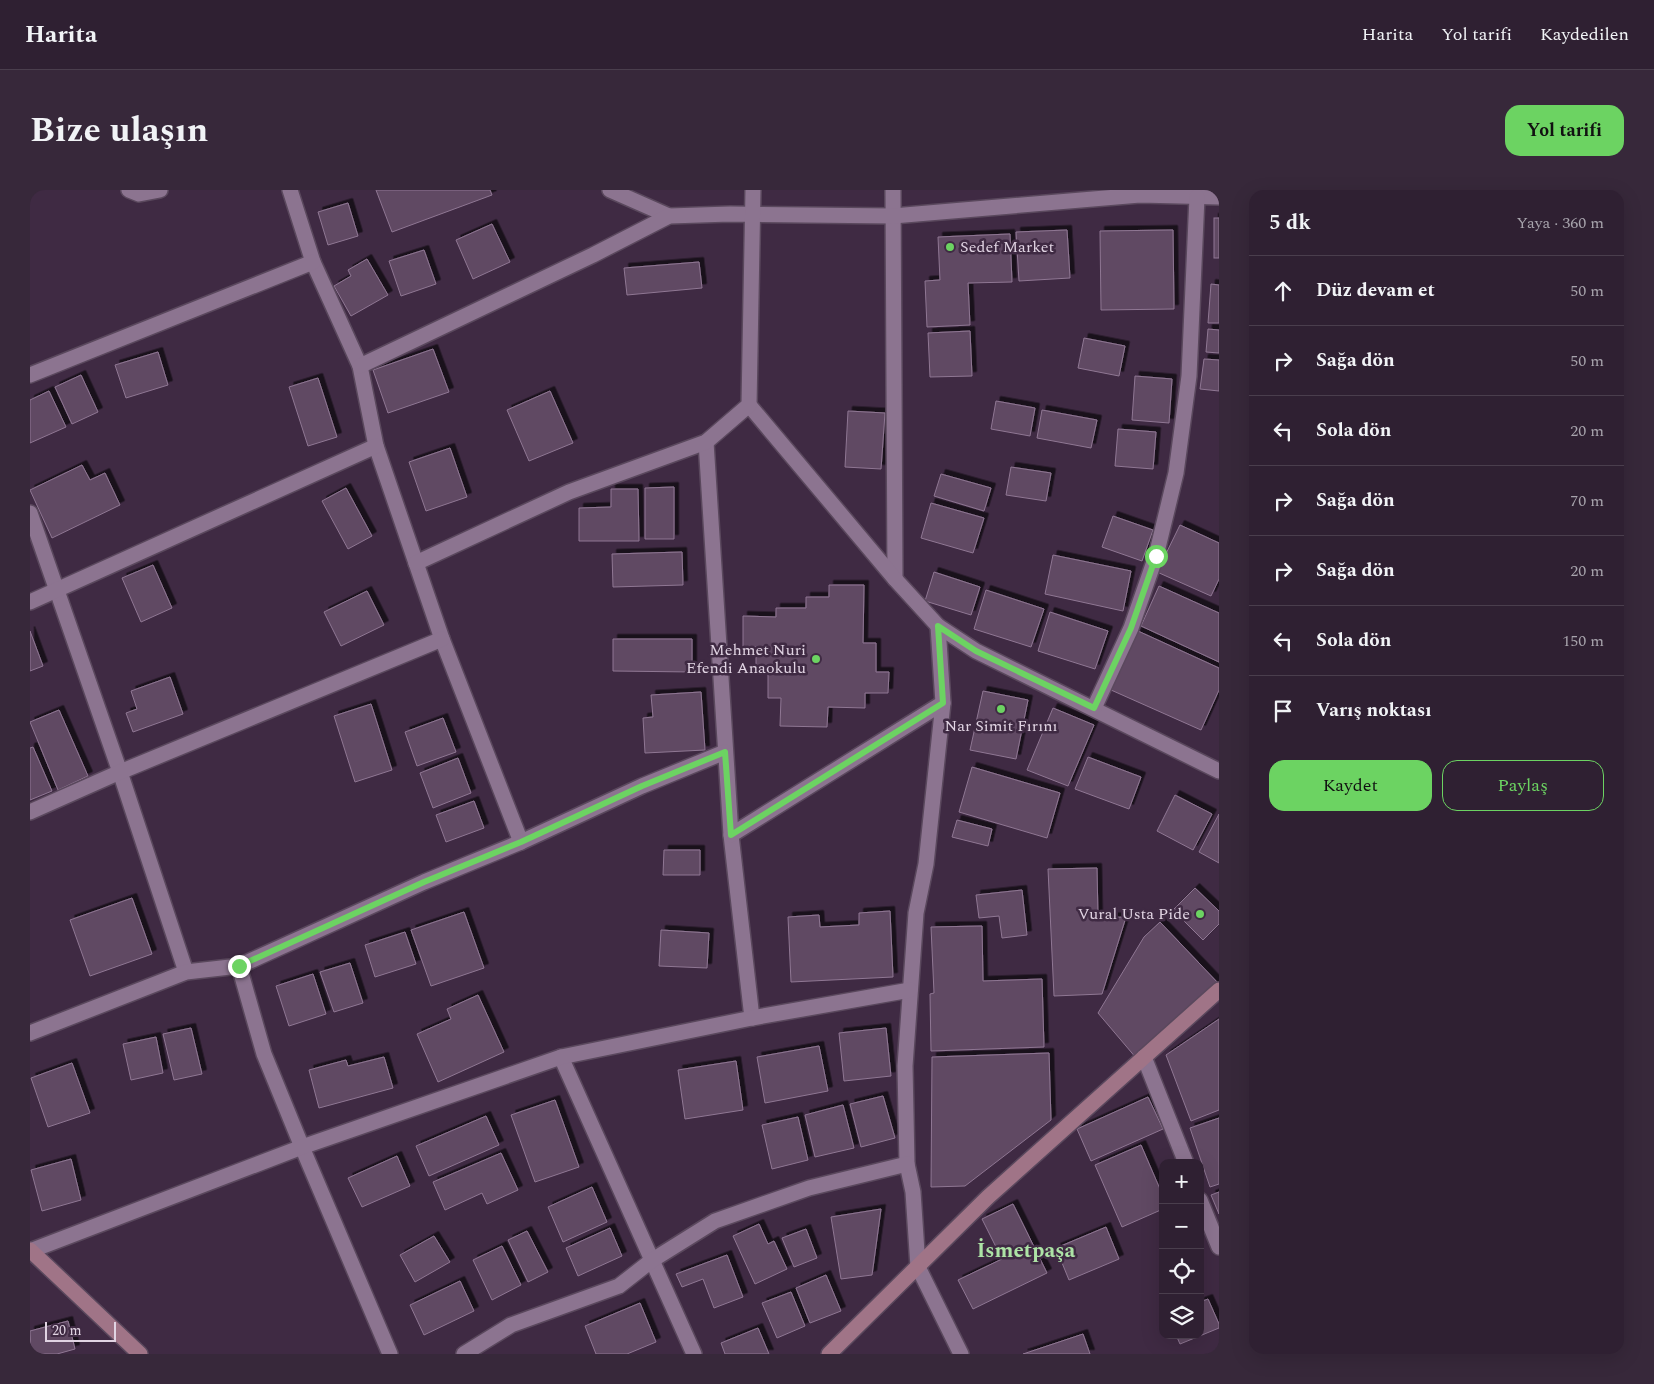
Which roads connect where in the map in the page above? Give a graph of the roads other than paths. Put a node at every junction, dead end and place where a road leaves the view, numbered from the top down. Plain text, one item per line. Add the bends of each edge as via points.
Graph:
1 (129, 190) edge
2 (160, 190) edge
3 (290, 190) edge
4 (610, 190) edge
5 (753, 190) edge
6 (893, 190) edge
7 (1198, 197) junction
8 (1219, 198) edge
9 (754, 214) junction
10 (669, 216) junction
11 (893, 216) junction
12 (313, 262) junction
13 (360, 366) junction
14 (30, 375) edge
15 (749, 405) junction
16 (706, 442) junction
17 (376, 446) junction
18 (30, 513) edge
19 (416, 563) junction
20 (895, 579) junction
21 (58, 590) junction
22 (30, 602) edge
23 (938, 626) junction
24 (442, 639) junction
25 (943, 703) junction
26 (1094, 708) junction
27 (725, 752) junction
28 (1219, 771) edge
29 (120, 772) junction
30 (30, 812) edge
31 (731, 835) junction
32 (521, 842) junction
33 (239, 966) junction
34 (186, 972) junction
35 (910, 990) junction
36 (1219, 990) edge
37 (752, 1018) junction
38 (30, 1033) edge
39 (561, 1057) junction
40 (1144, 1057) junction
41 (302, 1147) junction
42 (1184, 1159) edge
43 (907, 1164) junction
44 (1202, 1204) edge
45 (1219, 1247) edge
46 (30, 1251) edge
47 (651, 1261) junction
48 (918, 1267) junction
49 (140, 1354) edge
50 (390, 1354) edge
51 (464, 1354) edge
52 (694, 1354) edge
53 (829, 1354) edge
54 (961, 1354) edge

1 - 2 street via 139,194
3 - 12 street
4 - 10 street
5 - 9 street
6 - 11 street
7 - 8 street
7 - 11 street via 1140,195
7 - 26 street via 1189,376 1176,473 1156,556 1131,628
9 - 10 street
9 - 11 street
9 - 15 street
10 - 13 street
11 - 20 street
12 - 13 street
12 - 14 street
13 - 17 street
15 - 16 street
15 - 20 street
16 - 19 street via 569,492
16 - 27 street
17 - 19 street
17 - 21 street
18 - 21 street
19 - 24 street
20 - 23 street
21 - 22 street
21 - 29 street
23 - 25 street
23 - 26 street via 976,651
24 - 29 street
24 - 32 street
25 - 31 street
25 - 35 street via 926,864 916,912
26 - 28 street
27 - 31 street
27 - 32 street
29 - 30 street
29 - 34 street
31 - 37 street
32 - 33 street
33 - 34 street
33 - 41 street via 264,1054
34 - 38 street
35 - 37 street
35 - 43 street via 905,1066
36 - 40 street
37 - 39 street
39 - 41 street
39 - 47 street
40 - 42 street
40 - 48 street via 988,1198
41 - 46 street
41 - 50 street
43 - 47 street via 809,1188 715,1221
43 - 48 street via 913,1192
44 - 45 street
46 - 49 street
47 - 51 street via 619,1286 512,1325
47 - 52 street
48 - 53 street
48 - 54 street

